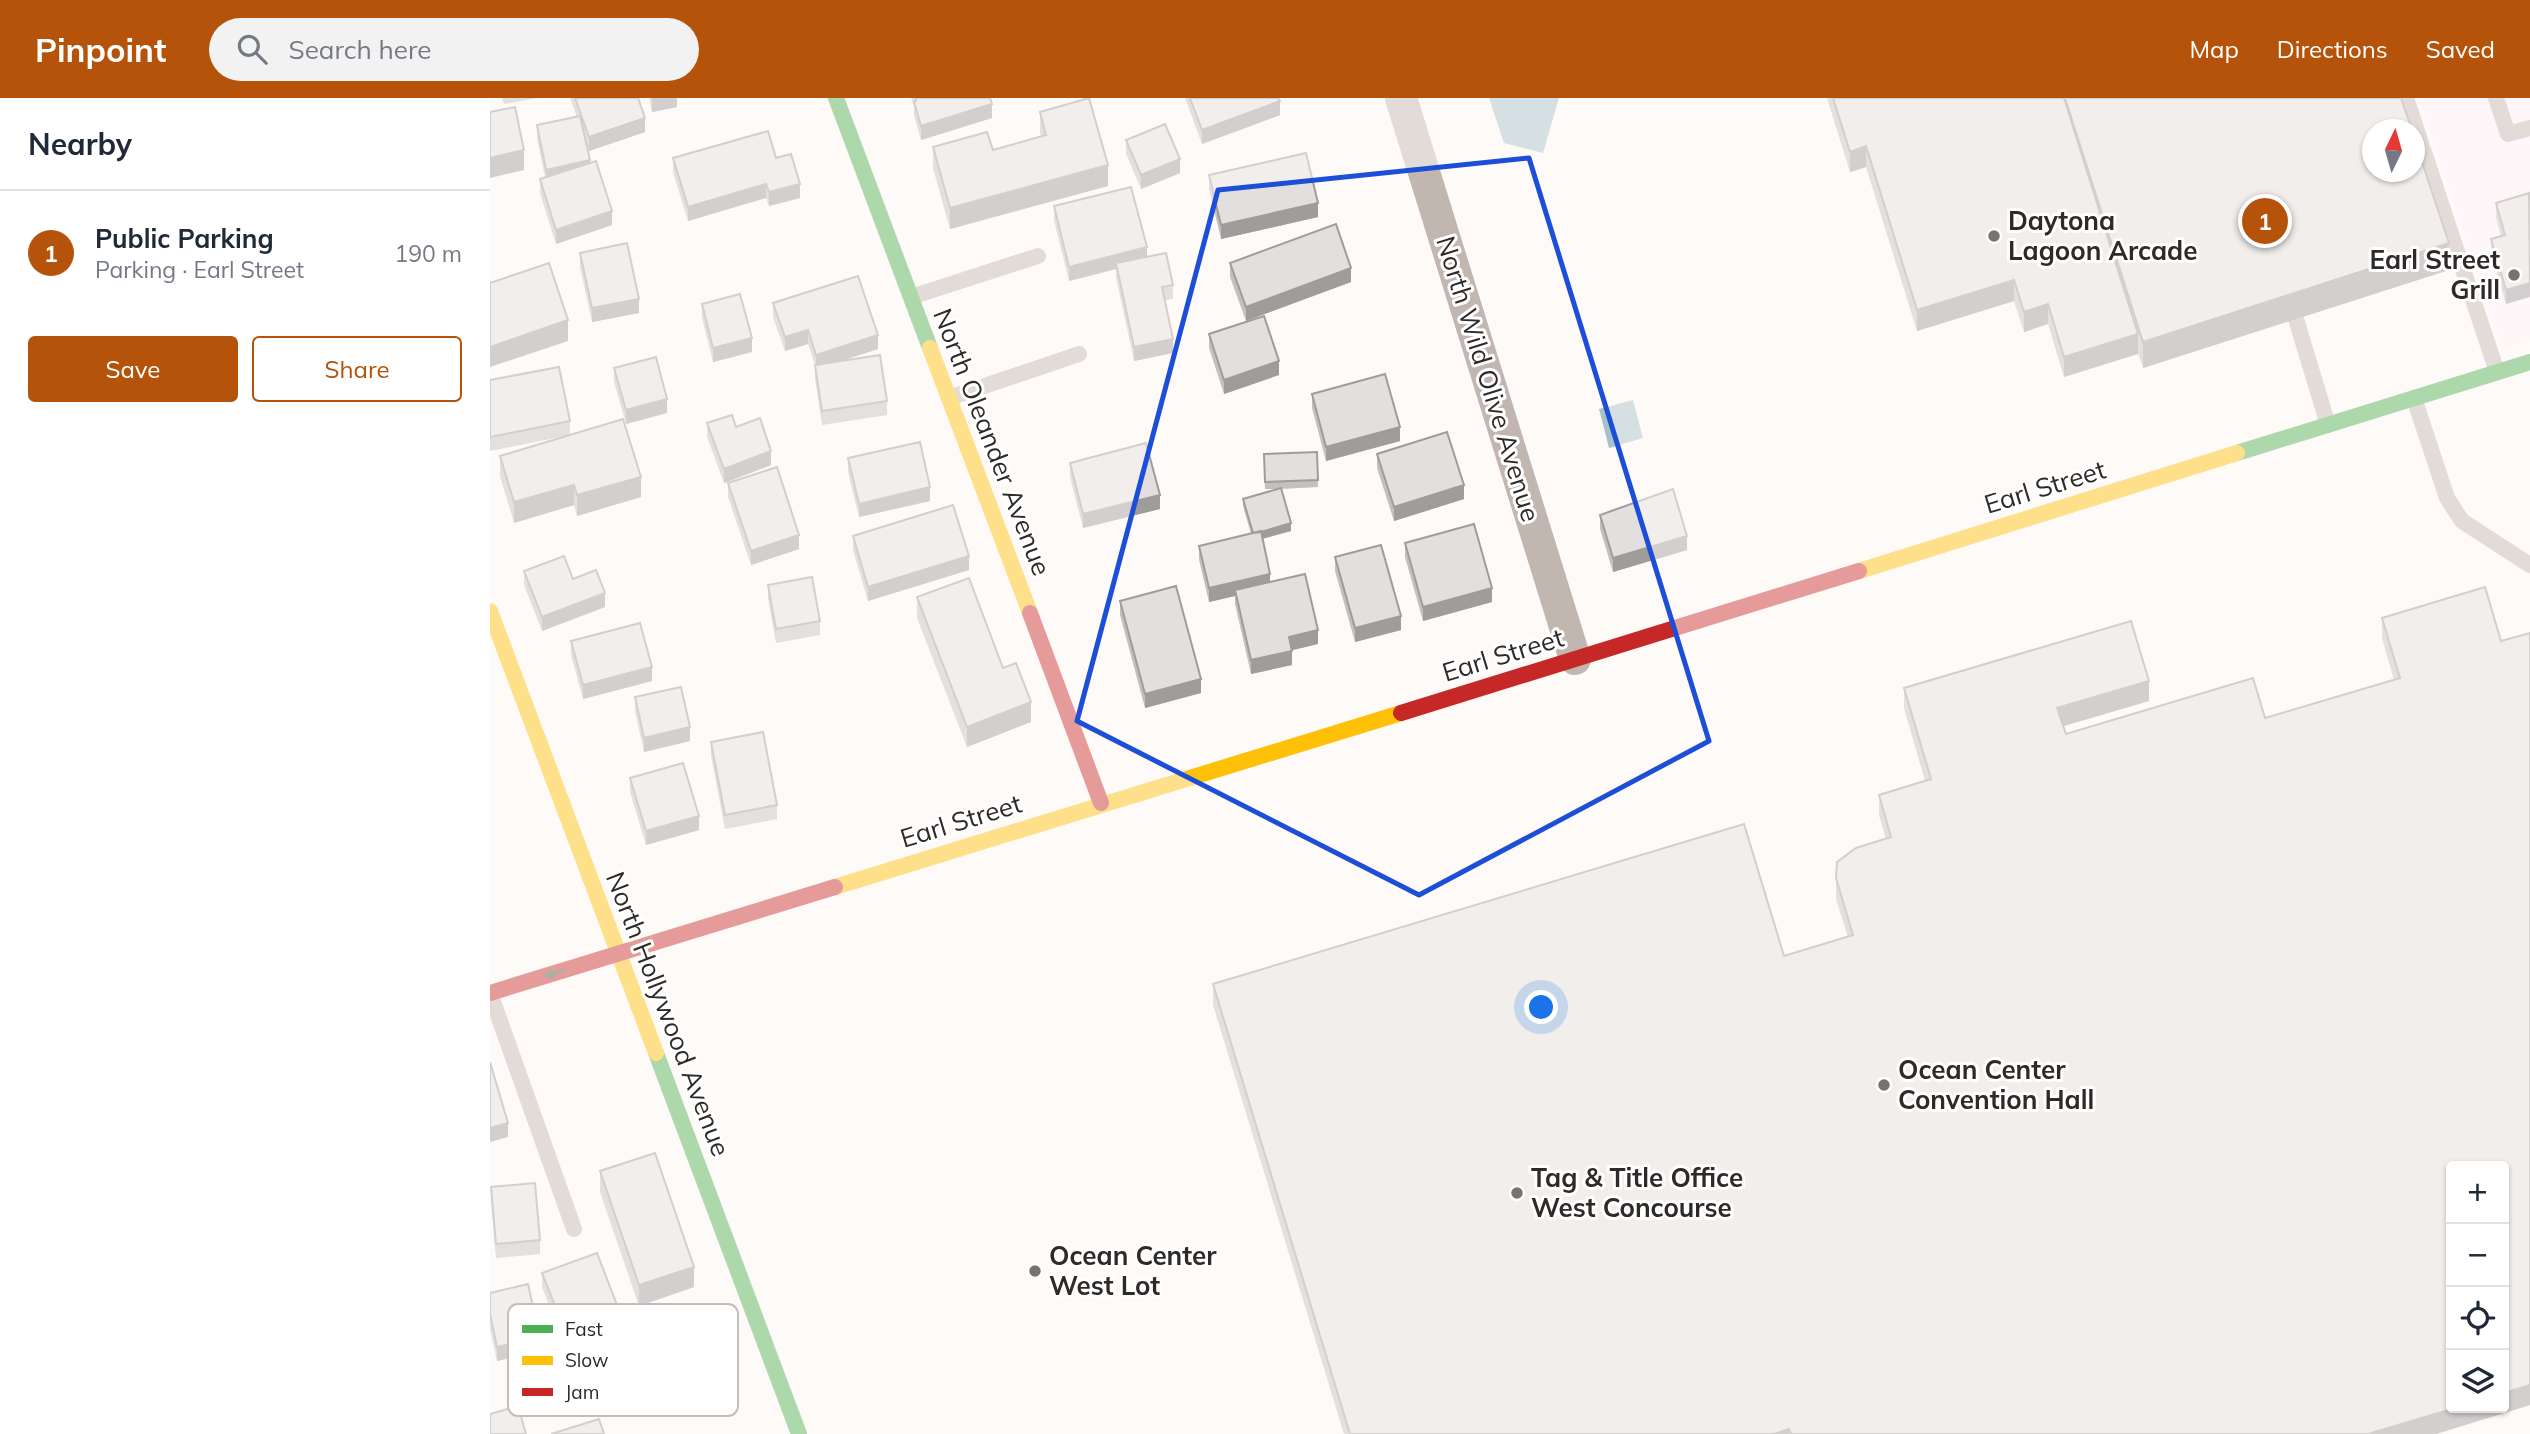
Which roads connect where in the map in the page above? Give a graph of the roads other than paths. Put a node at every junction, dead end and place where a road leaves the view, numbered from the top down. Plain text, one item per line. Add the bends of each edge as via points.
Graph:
1 (836, 98) edge
2 (1402, 98) edge
3 (2406, 98) edge
4 (2496, 98) edge
5 (2530, 128) edge
6 (1038, 256) dead end
7 (911, 297) junction
8 (2295, 319) edge
9 (1079, 354) dead end
10 (2530, 362) edge
11 (2497, 372) junction
12 (949, 398) junction
13 (2414, 398) junction
14 (2328, 425) junction
15 (2530, 565) edge
16 (490, 611) edge
17 (1575, 659) junction
18 (1101, 803) junction
19 (620, 954) junction
20 (490, 993) edge
21 (574, 1229) dead end
22 (799, 1434) edge

1 - 7 street, North Oleander Avenue
2 - 17 street, North Wild Olive Avenue
3 - 11 lane
4 - 5 lane via 2508,134
6 - 7 lane
7 - 12 street, North Oleander Avenue
8 - 14 lane
9 - 12 lane
10 - 11 street, Earl Street
11 - 13 street, Earl Street
12 - 18 street, North Oleander Avenue
13 - 14 street, Earl Street
13 - 15 lane via 2447,498 2462,521
14 - 17 street, Earl Street
16 - 19 street, North Hollywood Avenue
17 - 18 street, Earl Street
18 - 19 street, Earl Street
19 -> 20 street, Earl Street
19 - 22 street, North Hollywood Avenue
20 - 21 lane

